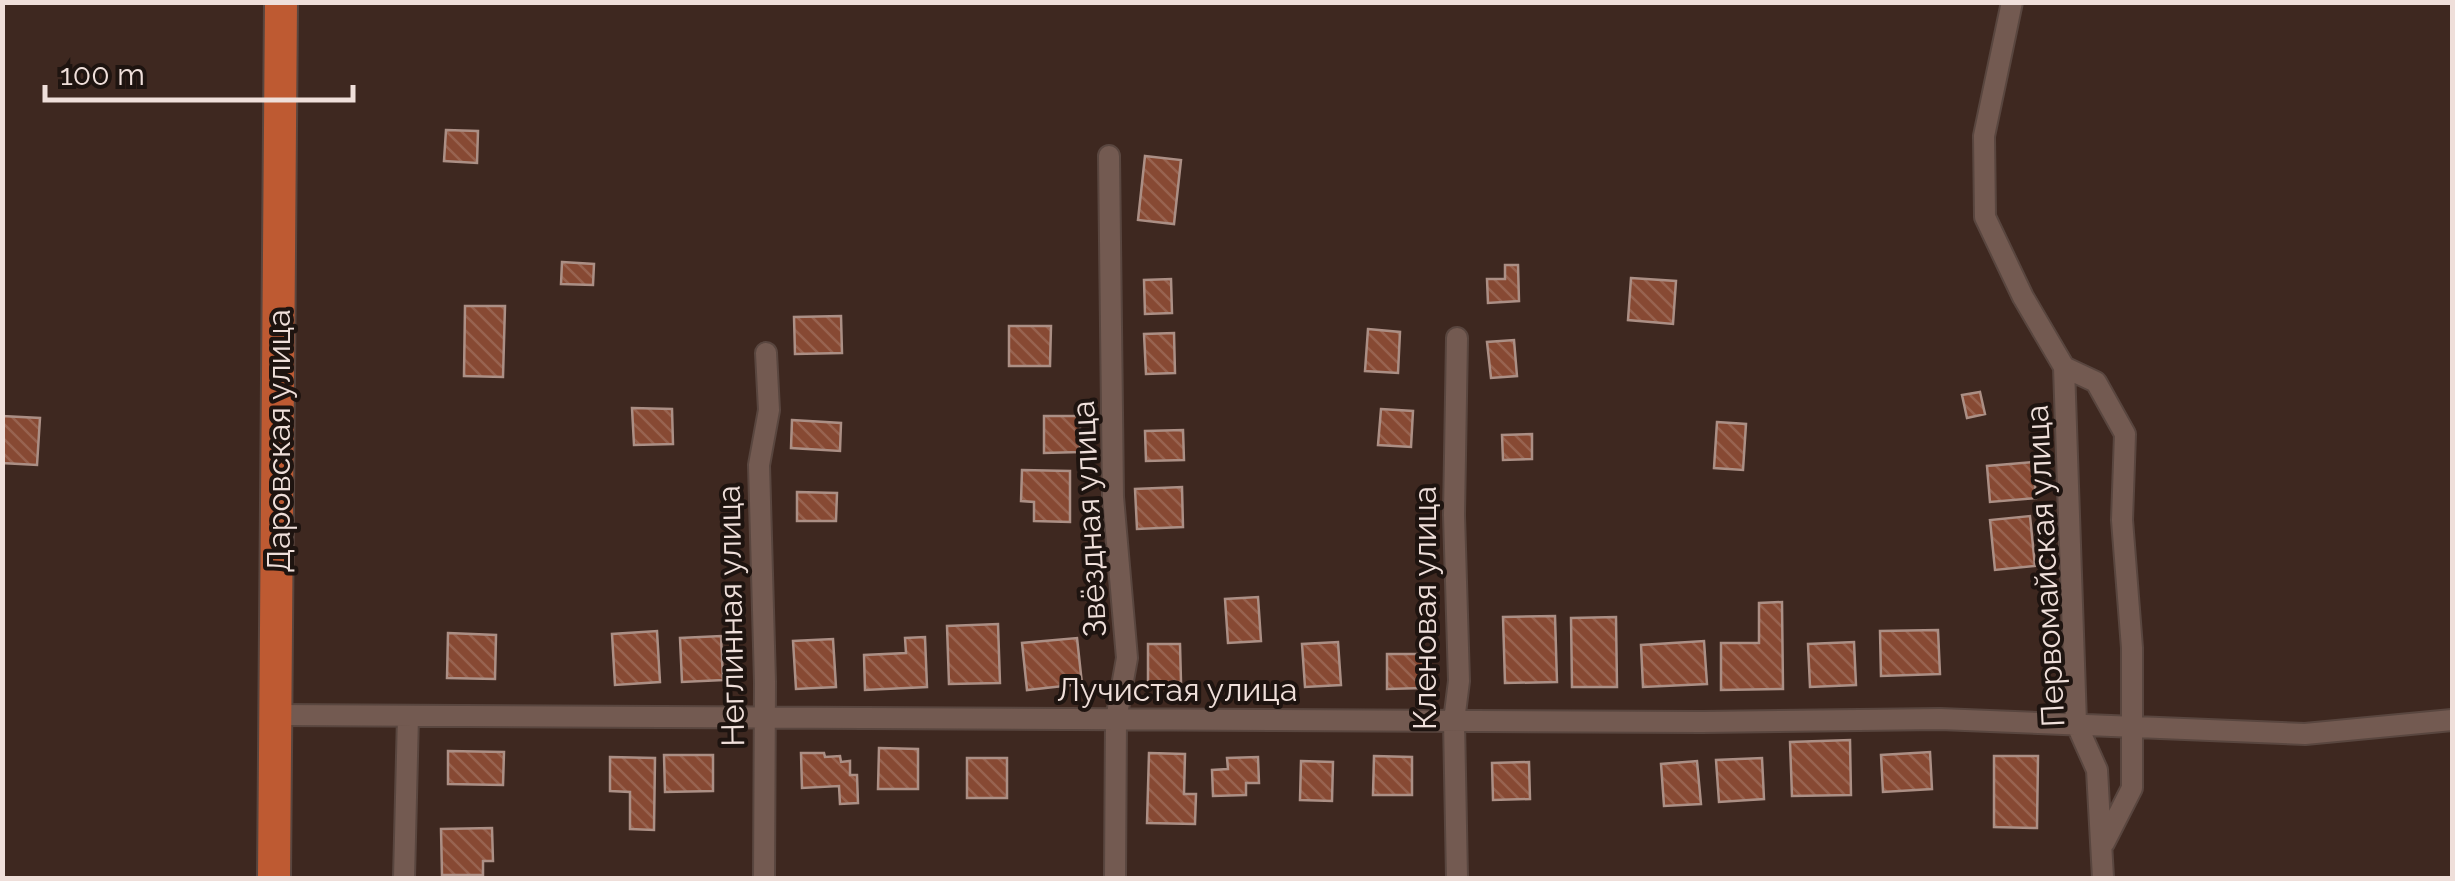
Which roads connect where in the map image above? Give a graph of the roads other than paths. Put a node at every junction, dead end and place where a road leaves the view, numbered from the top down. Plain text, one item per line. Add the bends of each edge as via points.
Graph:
1 (281, 2) edge
2 (2012, 2) edge
3 (1109, 156) dead end
4 (1457, 338) dead end
5 (766, 354) dead end
6 (2064, 367) junction
7 (277, 715) junction
8 (408, 716) junction
9 (764, 717) junction
10 (1116, 720) junction
11 (2452, 720) edge
12 (1454, 721) junction
13 (2076, 723) junction
14 (2134, 725) junction
15 (2104, 844) junction
16 (274, 878) edge
17 (404, 878) edge
18 (764, 878) edge
19 (1115, 878) edge
20 (1457, 878) edge
21 (2103, 878) edge

1 - 7 highway, Даровская улица
2 - 6 street via 1984,136 1984,217
3 - 10 street, Звёздная улица via 1113,496 1127,658
4 - 12 street, Кленовая улица
5 - 9 street, Неглинная улица via 769,410 759,465
6 - 13 street, Первомайская улица
6 - 14 street via 2096,382 2125,434 2122,520
7 - 8 street, Лучистая улица
7 - 16 highway, Даровская улица
8 - 9 street, Лучистая улица
8 - 17 street
9 - 10 street, Лучистая улица
9 - 18 street, Неглинная улица
10 - 12 street, Лучистая улица
10 - 19 street, Звёздная улица
11 - 14 street, Лучистая улица via 2305,734
12 - 13 street, Лучистая улица
12 - 20 street, Кленовая улица
13 - 14 street, Лучистая улица
13 - 15 street, Первомайская улица via 2098,770
14 - 15 street via 2132,788
15 - 21 street, Первомайская улица

